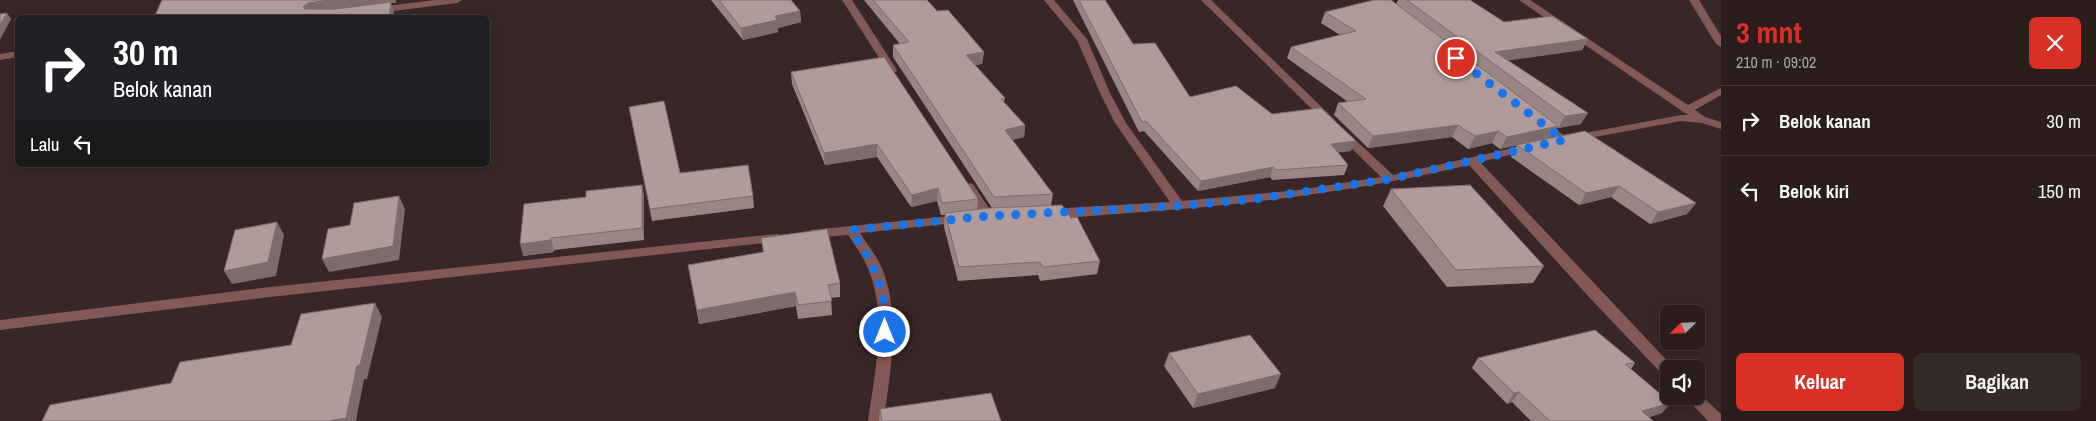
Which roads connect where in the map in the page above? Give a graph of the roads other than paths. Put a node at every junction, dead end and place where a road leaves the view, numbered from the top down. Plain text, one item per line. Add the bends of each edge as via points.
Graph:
1 (458, 0) edge
2 (847, 0) edge
3 (1049, 0) edge
4 (1206, 0) edge
5 (1524, 0) edge
6 (1694, 0) edge
7 (371, 10) edge
8 (1721, 44) edge
9 (15, 54) edge
10 (0, 57) edge
11 (901, 83) edge
12 (1721, 91) edge
13 (1688, 110) junction
14 (1533, 116) edge
15 (1703, 120) junction
16 (1721, 126) edge
17 (1564, 140) junction
18 (1471, 160) junction
19 (961, 174) edge
20 (1390, 179) junction
21 (1179, 206) junction
22 (1036, 214) edge
23 (851, 230) junction
24 (0, 325) edge
25 (1660, 363) edge
26 (1702, 405) edge
27 (876, 421) edge
28 (1718, 421) edge

1 - 7 street
2 - 11 street
3 - 21 street via 1082,39 1121,123
4 - 20 street
5 - 13 street
6 - 8 street
9 - 10 street
12 - 13 street
13 - 15 street
14 - 17 street
15 - 16 street
15 - 17 street via 1681,118
17 - 18 street
18 - 20 street
18 - 25 street
19 - 23 street via 993,216
20 - 21 street via 1255,199
21 - 22 street
23 - 24 street via 270,292
23 - 27 street via 874,265 883,291 885,332
26 - 28 street

